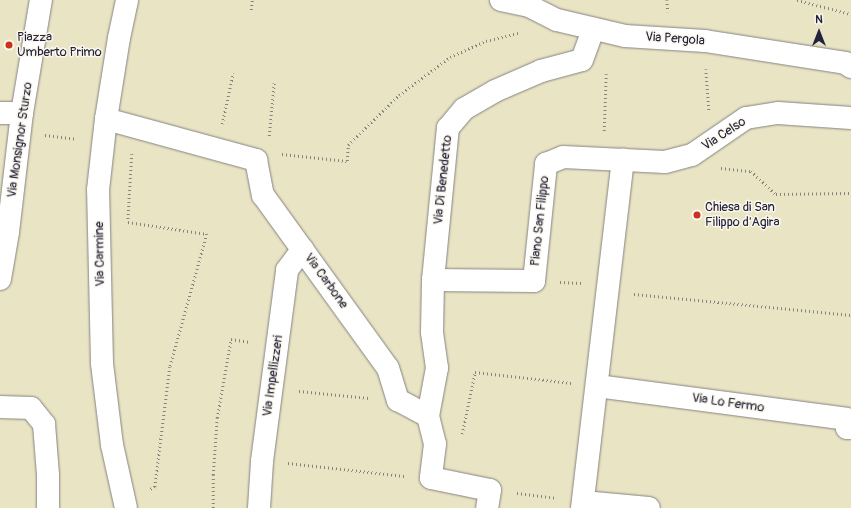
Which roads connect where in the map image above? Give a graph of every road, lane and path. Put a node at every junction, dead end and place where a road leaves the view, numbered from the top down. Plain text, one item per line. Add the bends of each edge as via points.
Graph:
1 (41, 0) edge
2 (128, 0) edge
3 (252, 0) edge
4 (501, 0) edge
5 (797, 0) edge
6 (251, 10) dead end
7 (851, 14) edge
8 (557, 20) junction
9 (600, 31) junction
10 (705, 41) junction
11 (851, 67) edge
12 (233, 74) dead end
13 (274, 83) dead end
14 (709, 111) dead end
15 (0, 113) edge
16 (851, 118) edge
17 (106, 119) junction
18 (20, 122) junction
19 (133, 125) junction
20 (604, 136) dead end
21 (103, 142) junction
22 (217, 148) junction
23 (623, 159) junction
24 (256, 160) junction
25 (751, 171) dead end
26 (851, 193) edge
27 (303, 249) junction
28 (0, 279) edge
29 (433, 280) junction
30 (534, 281) junction
31 (608, 288) junction
32 (851, 315) edge
33 (277, 346) junction
34 (597, 386) junction
35 (271, 388) junction
36 (398, 400) junction
37 (0, 407) edge
38 (428, 416) junction
39 (851, 428) edge
40 (435, 444) junction
41 (262, 461) junction
42 (431, 478) junction
43 (489, 499) edge
44 (582, 505) edge
45 (125, 506) edge
46 (48, 508) edge
47 (213, 508) edge
48 (258, 508) edge
49 (648, 508) edge

1 - 18 street, Via Monsignor Sturzo
2 - 17 street, Via Carmine
3 - 6 path
4 - 8 street, Via Pergola via 529,6
5 - 7 path
8 - 9 street, Via Pergola
8 - 24 path via 486,41 450,57 399,95 348,145 347,161 284,154
9 - 10 street, Via Pergola via 625,36
9 - 20 path
9 - 29 street, Via Di Benedetto via 582,60 541,71 495,91 464,109 448,128
10 - 11 street, Via Pergola via 845,63
10 - 14 path
12 - 22 path
13 - 24 path via 269,137
15 - 18 street
16 - 23 street, Via Celso via 778,113 746,118 692,155 665,162
17 - 19 street
17 - 21 street, Via Carmine
18 - 21 path
18 - 28 street, Via Monsignor Sturzo
19 - 22 street
19 - 45 path via 128,222 207,234 170,367 155,487
21 - 45 street, Via Carmine via 98,190 102,363 112,445
22 - 24 street
23 - 30 street, Piano San Filippo via 563,157 546,164
23 - 31 street
24 - 27 street, Via Carbone via 263,195
25 - 26 path via 776,194
27 - 33 street, Via Impellizzeri via 287,270
27 - 36 street, Via Carbone via 388,368
29 - 30 street, Piano San Filippo
29 - 38 street, Via Di Benedetto via 432,332 437,368
30 - 31 path
31 - 32 path
31 - 34 street
33 - 35 street, Via Impellizzeri
33 - 47 path via 232,339 217,418
34 - 39 street, Via Lo Fermo via 846,419 847,428
34 - 40 path via 475,372 460,441
34 - 44 street
35 - 36 path
35 - 41 street, Via Impellizzeri
36 - 38 street
37 - 46 street via 31,408 44,424
38 - 40 street
40 - 42 street
41 - 42 path
41 - 48 street, Via Impellizzeri
42 - 43 street
43 - 44 path
44 - 49 street

